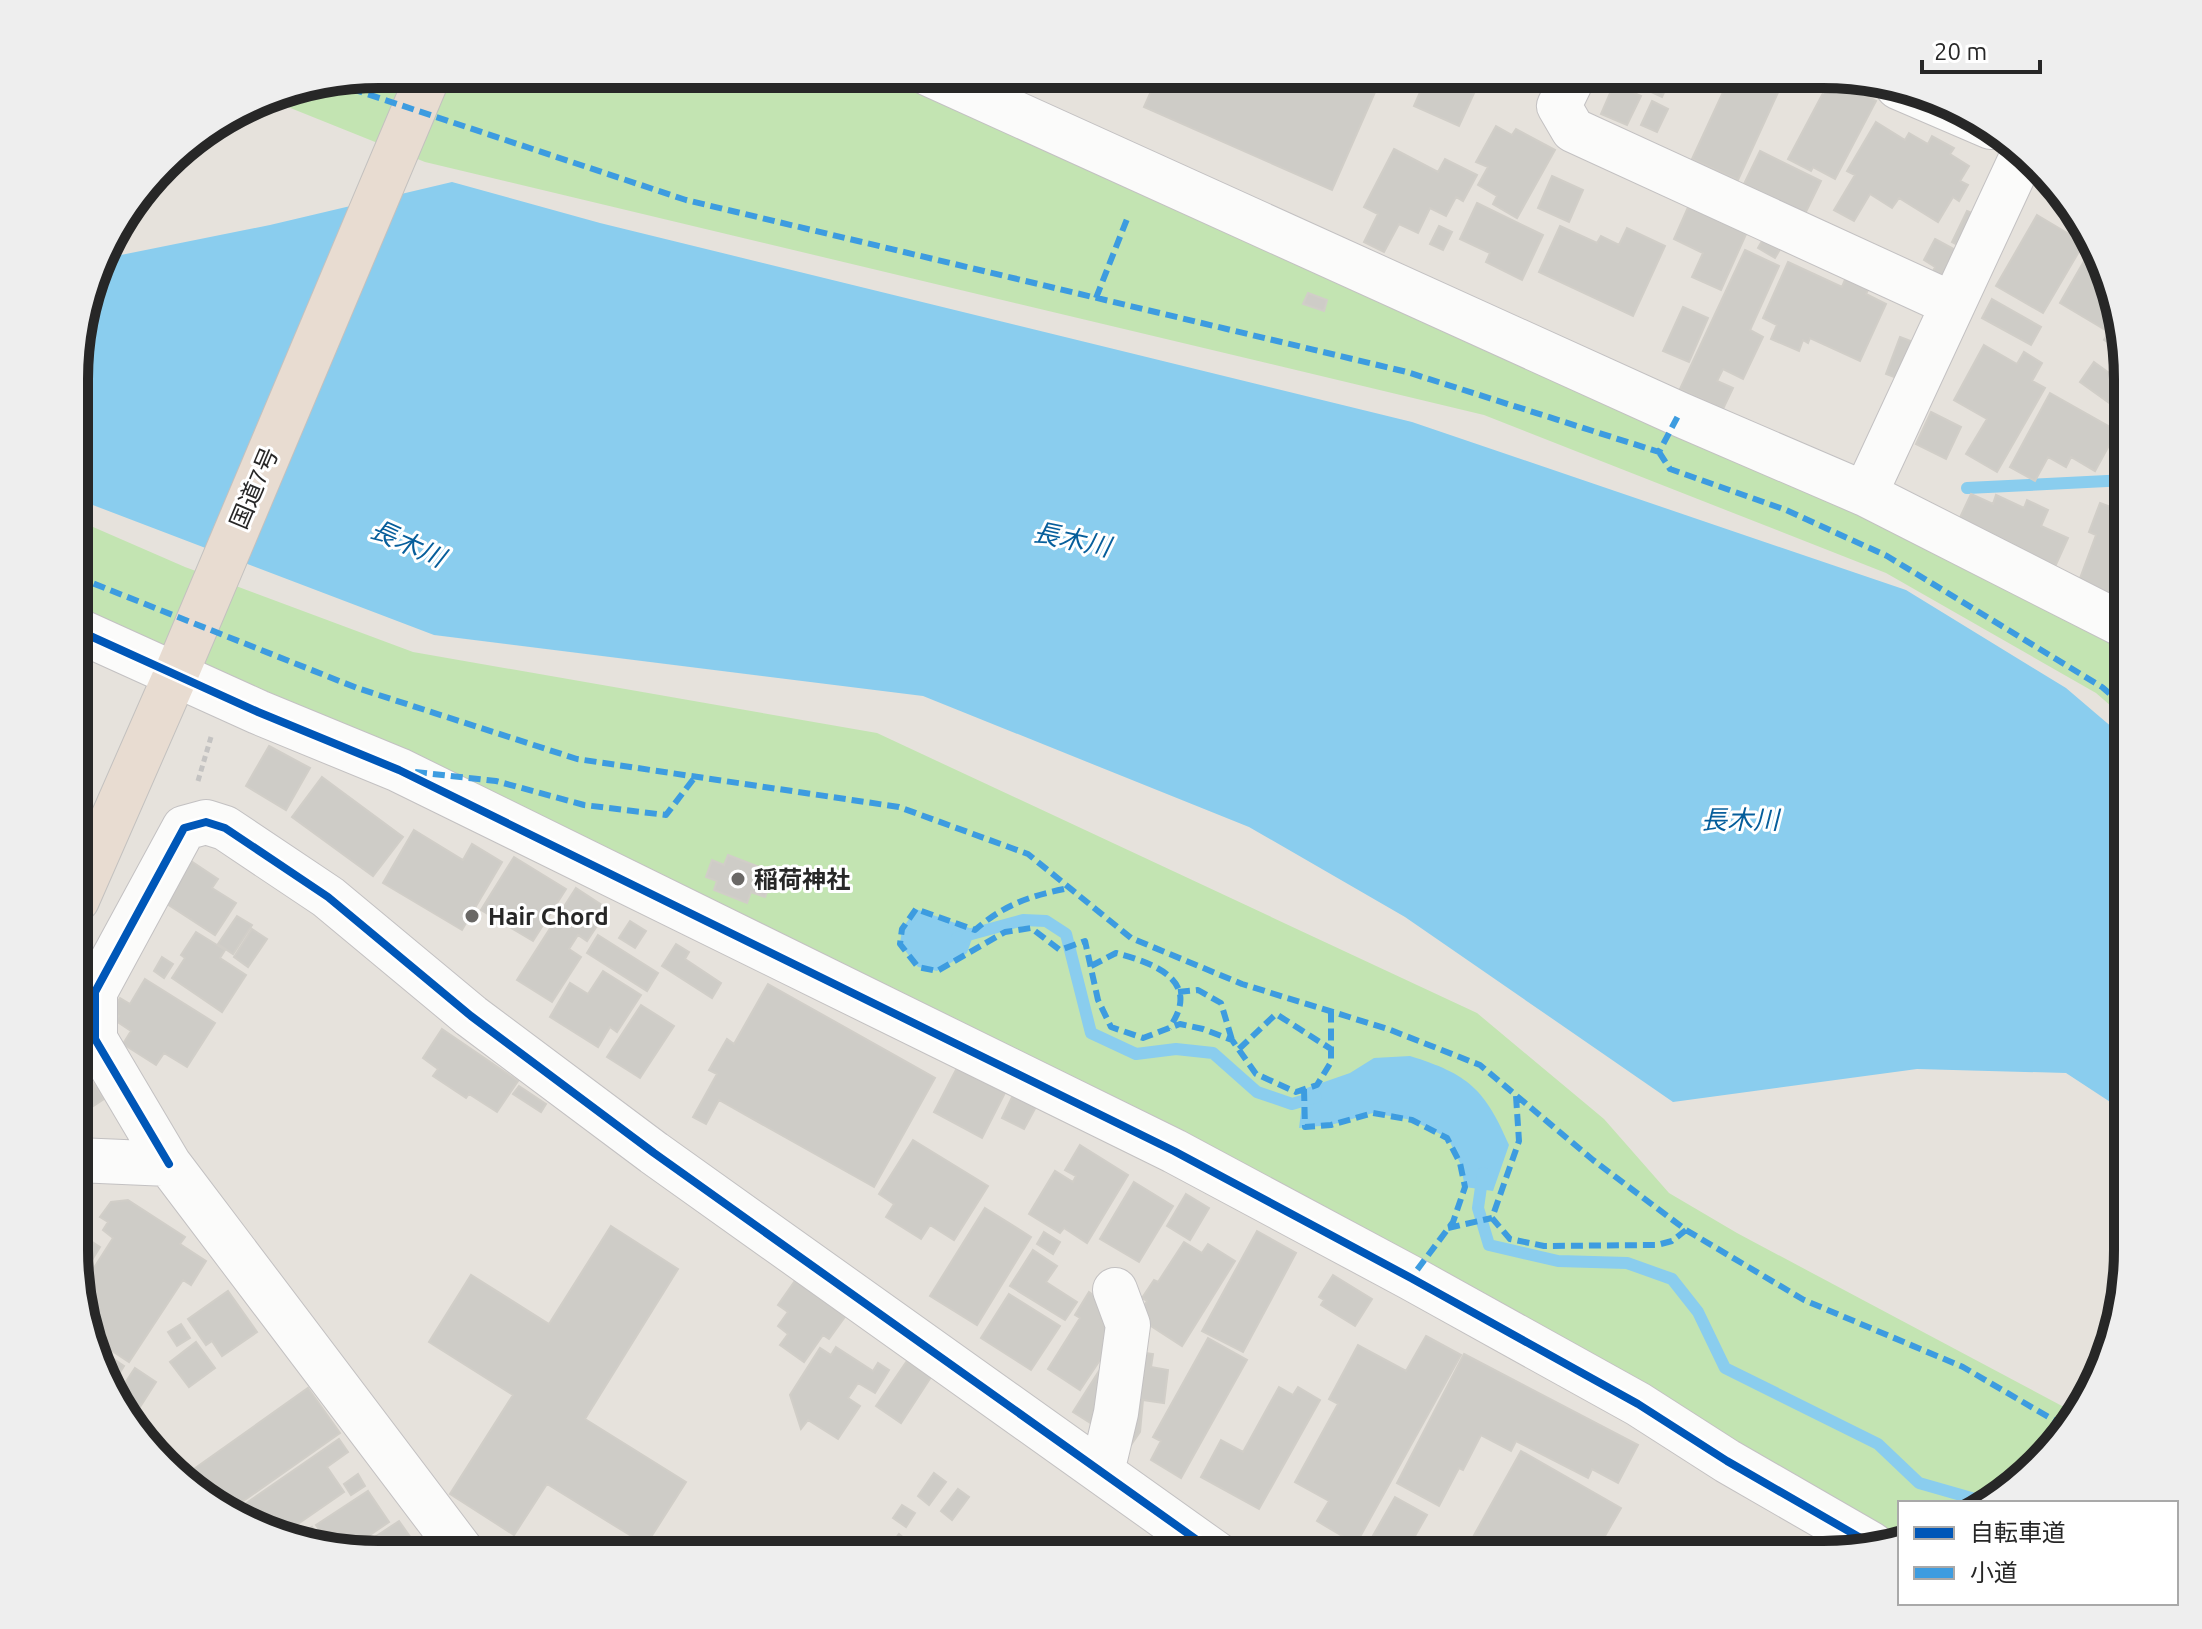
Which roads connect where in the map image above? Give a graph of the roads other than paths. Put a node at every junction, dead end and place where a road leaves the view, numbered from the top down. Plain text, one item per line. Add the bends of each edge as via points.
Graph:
1 (423, 88) edge
2 (960, 88) edge
3 (1568, 88) edge
4 (2019, 163) edge
5 (1952, 304) junction
6 (1865, 494) junction
7 (2114, 620) edge
8 (88, 633) edge
9 (184, 655) junction
10 (88, 875) edge
11 (88, 1160) edge
12 (169, 1164) junction
13 (1115, 1290) dead end
14 (1102, 1472) junction
15 (1862, 1539) edge
16 (454, 1541) edge
17 (1198, 1541) edge

1 - 9 highway, 国道7号
2 - 6 street
3 - 5 street via 1559,106 1573,130
4 - 5 street
5 - 6 street
6 - 7 street
8 - 9 street
9 - 10 highway, 国道7号
9 - 15 street via 258,712 399,770 1174,1151 1638,1404
11 - 12 street
12 - 14 street via 95,1039 95,992 184,828 206,822 225,828 328,897 471,1016 654,1153
12 - 16 street
13 - 14 street via 1128,1325
14 - 17 street

